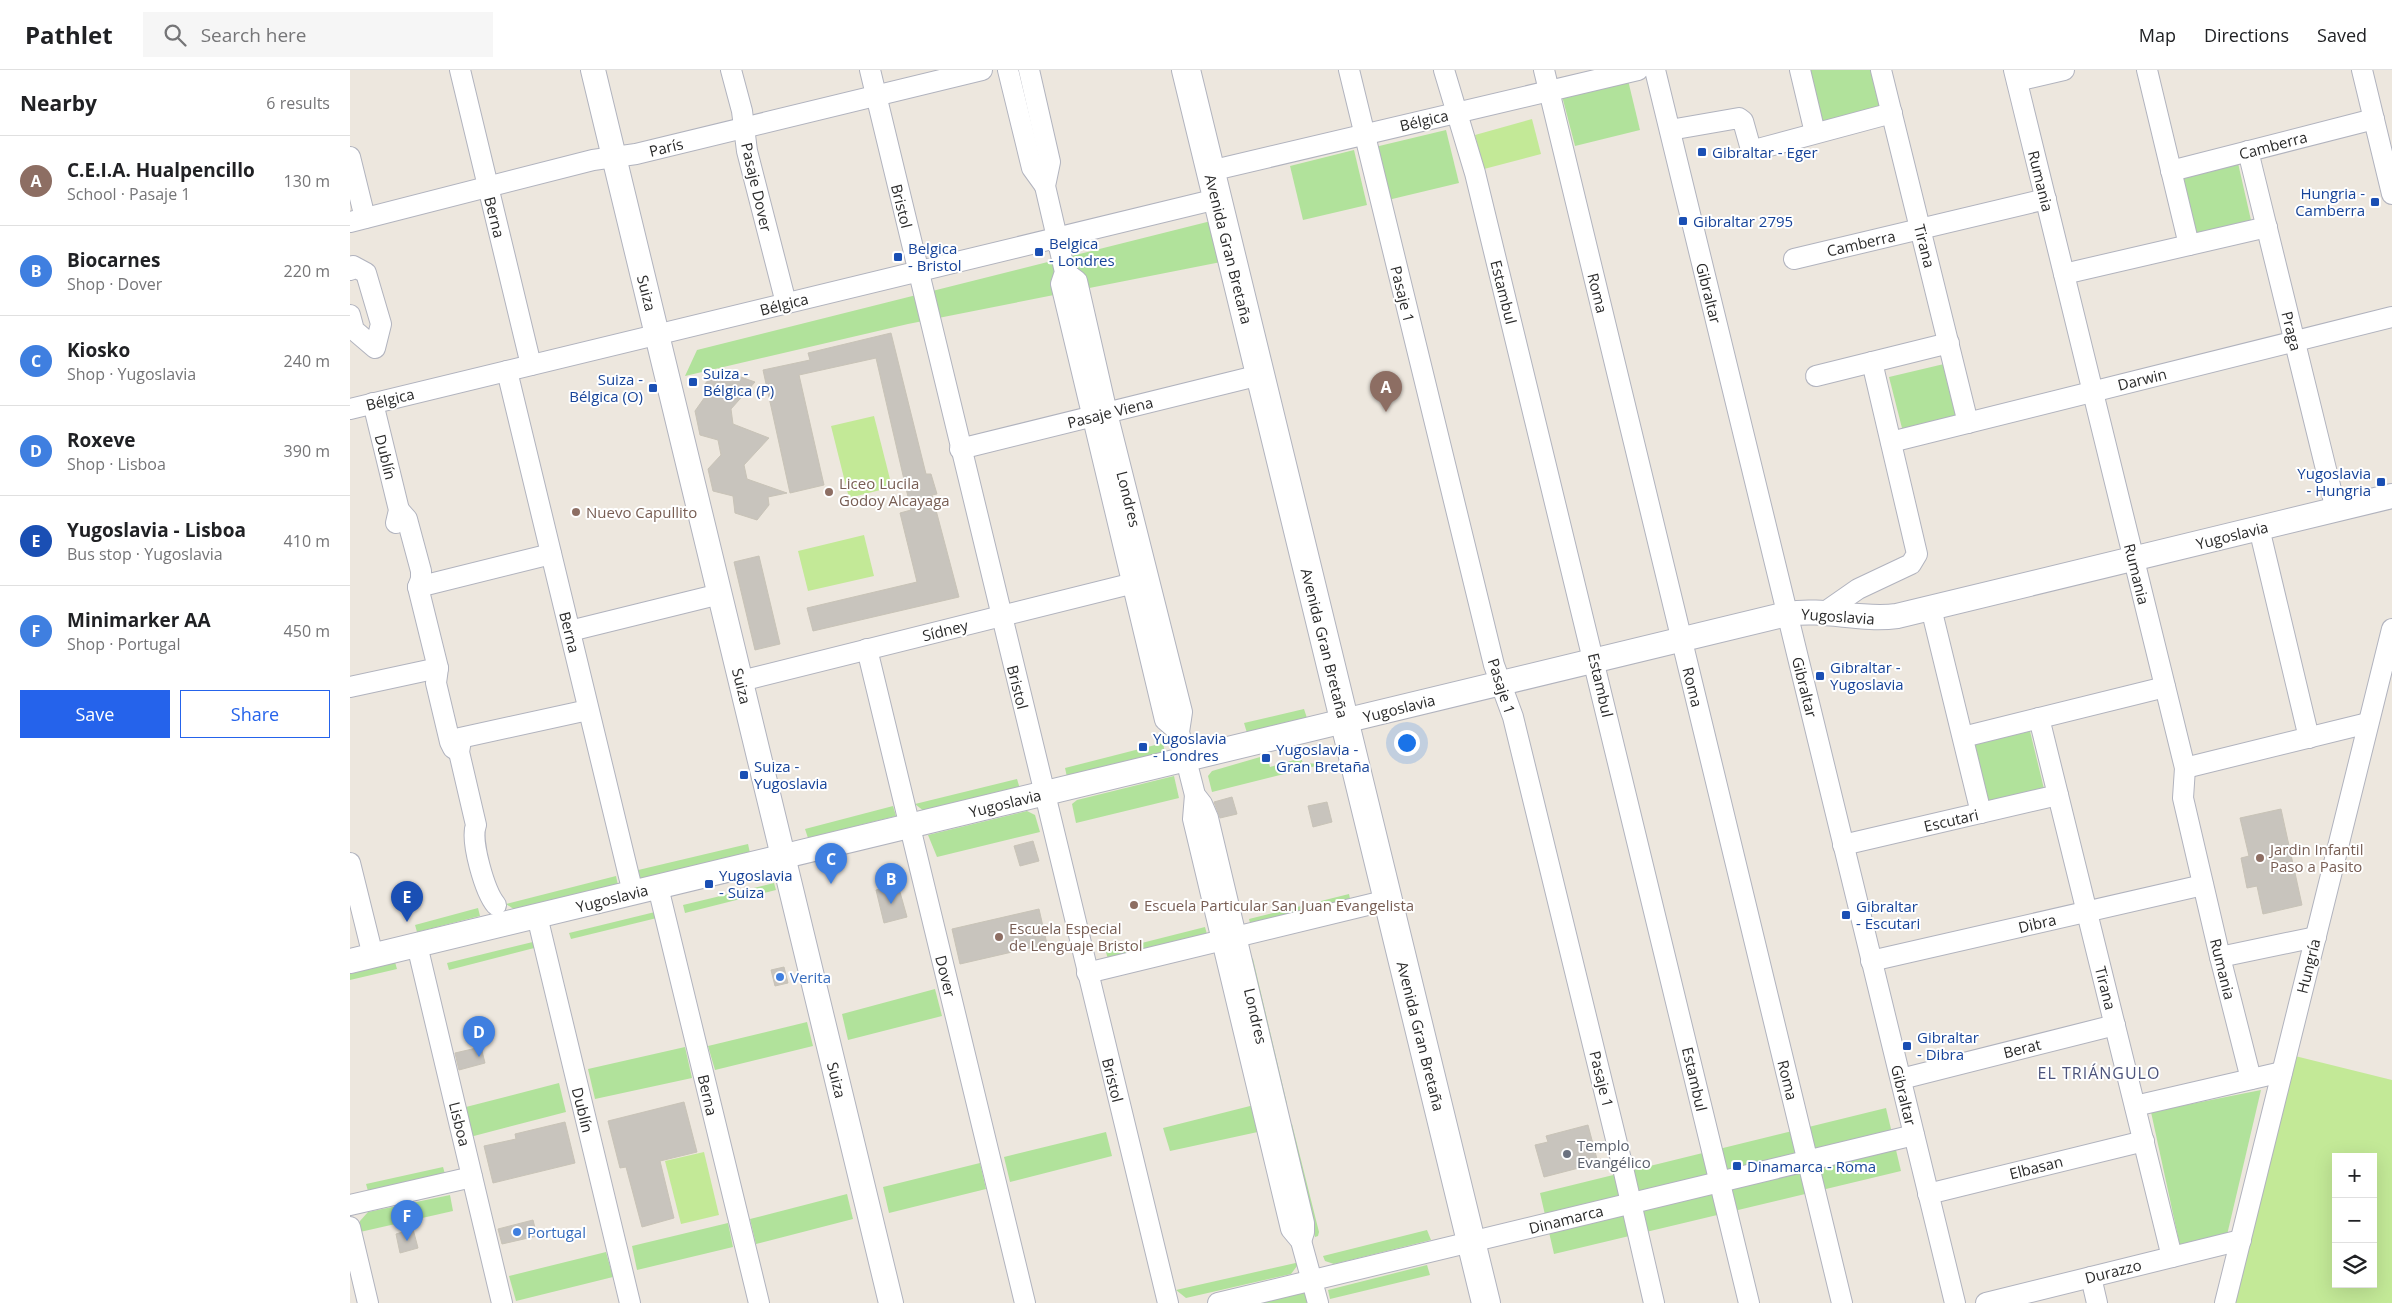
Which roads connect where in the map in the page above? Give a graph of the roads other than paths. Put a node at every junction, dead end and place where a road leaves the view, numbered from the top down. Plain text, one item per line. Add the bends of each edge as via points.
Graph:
1 (460, 70) edge
2 (592, 70) edge
3 (731, 70) edge
4 (870, 70) edge
5 (982, 70) edge
6 (1008, 70) edge
7 (1029, 70) edge
8 (1186, 70) edge
9 (1349, 70) edge
10 (1444, 70) edge
11 (1544, 70) edge
12 (1638, 70) edge
13 (1655, 70) edge
14 (1800, 70) edge
15 (1881, 70) edge
16 (2064, 70) edge
17 (2147, 70) edge
18 (2362, 70) edge
19 (2016, 76) edge
20 (1549, 91) junction
21 (876, 96) junction
22 (1457, 112) junction
23 (1892, 113) junction
24 (2374, 119) junction
25 (744, 128) junction
26 (1670, 130) junction
27 (1815, 133) junction
28 (1364, 134) junction
29 (2248, 152) junction
30 (350, 157) edge
31 (614, 157) junction
32 (1210, 171) junction
33 (2171, 171) junction
34 (1045, 186) junction
35 (488, 187) junction
36 (2392, 194) edge
37 (1217, 199) junction
38 (2046, 199) junction
39 (357, 220) edge
40 (2266, 227) junction
41 (1920, 229) junction
42 (1057, 238) junction
43 (2189, 245) junction
44 (1794, 259) dead end
45 (351, 263) edge
46 (918, 271) junction
47 (2064, 274) junction
48 (786, 303) junction
49 (350, 315) edge
50 (2392, 317) edge
51 (657, 334) junction
52 (2294, 342) junction
53 (1949, 343) junction
54 (1872, 362) junction
55 (531, 365) junction
56 (507, 371) junction
57 (1260, 374) junction
58 (1816, 376) dead end
59 (2092, 392) junction
60 (373, 403) junction
61 (350, 408) edge
62 (1099, 415) junction
63 (1968, 422) junction
64 (1891, 442) junction
65 (960, 449) junction
66 (2392, 496) edge
67 (2336, 510) junction
68 (2259, 528) junction
69 (551, 554) junction
70 (2132, 559) junction
71 (1140, 582) junction
72 (418, 587) junction
73 (720, 594) junction
74 (1931, 608) junction
75 (1825, 612) junction
76 (1787, 614) junction
77 (1001, 616) junction
78 (2392, 629) edge
79 (570, 631) junction
80 (1682, 639) junction
81 (867, 649) junction
82 (1595, 660) junction
83 (438, 668) junction
84 (741, 681) junction
85 (1501, 683) junction
86 (350, 687) edge
87 (2165, 687) junction
88 (588, 710) junction
89 (2039, 718) junction
90 (1344, 722) junction
91 (2368, 723) junction
92 (1963, 737) junction
93 (2309, 738) junction
94 (460, 745) junction
95 (1186, 759) junction
96 (2185, 768) junction
97 (1043, 794) junction
98 (2058, 794) junction
99 (1981, 813) junction
100 (910, 826) junction
101 (1843, 845) junction
102 (784, 856) junction
103 (350, 863) edge
104 (2203, 885) junction
105 (658, 887) junction
106 (633, 893) junction
107 (1388, 900) junction
108 (2087, 911) junction
109 (499, 915) junction
110 (537, 916) junction
111 (2316, 936) junction
112 (1229, 938) junction
113 (417, 945) junction
114 (373, 956) junction
115 (2220, 957) junction
116 (1872, 960) junction
117 (350, 962) edge
118 (1087, 973) junction
119 (2115, 1025) junction
120 (2282, 1072) junction
121 (1900, 1079) junction
122 (2251, 1079) junction
123 (2135, 1106) junction
124 (1914, 1135) junction
125 (2144, 1141) junction
126 (1808, 1160) junction
127 (472, 1177) junction
128 (1720, 1182) junction
129 (1928, 1194) junction
130 (1631, 1203) junction
131 (350, 1205) edge
132 (350, 1227) edge
133 (2241, 1240) junction
134 (1471, 1242) junction
135 (2172, 1257) junction
136 (2091, 1277) junction
137 (1313, 1280) junction
138 (368, 1303) edge
139 (502, 1303) edge
140 (630, 1303) edge
141 (758, 1303) edge
142 (891, 1303) edge
143 (1025, 1303) edge
144 (1168, 1303) edge
145 (1218, 1303) edge
146 (1318, 1303) edge
147 (1486, 1303) edge
148 (1654, 1303) edge
149 (1749, 1303) edge
150 (1842, 1303) edge
151 (1955, 1303) edge
152 (1986, 1303) edge
153 (2097, 1303) edge
154 (2225, 1303) edge

1 - 35 street, Berna
2 - 31 street, Suiza
3 - 25 street, Pasaje Dover
4 - 21 street, Bristol
5 - 21 street, París
6 - 34 street, Londres via 1032,168
7 - 34 street, Londres via 1050,162
8 - 32 main road, Avenida Gran Bretaña
9 - 28 street, Pasaje 1
10 - 22 street, Estambul
11 - 20 street, Roma
12 - 20 street, Bélgica
13 - 26 street, Gibraltar
14 - 27 street
15 - 23 street, Tirana
16 - 19 street
17 - 33 street
18 - 24 street
19 - 38 street, Rumania
20 - 22 street, Bélgica
20 - 80 street, Roma
21 - 25 street, París
21 - 46 street, Bristol
22 - 28 street, Bélgica
22 - 82 street, Estambul
23 - 27 street
23 - 41 street, Tirana
24 - 29 street, Camberra
24 - 36 street
25 - 31 street, París
25 - 48 street, Pasaje Dover
26 - 27 street via 1739,118 1743,121 1750,146 1758,149
26 - 76 street, Gibraltar
28 - 32 street, Bélgica
28 - 85 street, Pasaje 1
29 - 33 street, Camberra
29 - 40 street, Praga
30 - 39 street
31 - 35 street, París
31 - 51 street, Suiza
32 - 37 main road, Avenida Gran Bretaña
33 - 43 street
34 - 42 street, Londres
35 - 39 street, París
35 - 55 street, Berna
37 - 42 street, Bélgica
37 - 57 main road, Avenida Gran Bretaña
38 - 41 street, Camberra
38 - 47 street, Rumania
40 - 43 street
40 - 52 street, Praga
41 - 44 street, Camberra
41 - 53 street, Tirana
42 - 46 street, Bélgica
42 - 62 street, Londres via 1064,272 1077,280
43 - 47 street
45 - 49 street via 366,273 381,324 375,348 354,330
46 - 48 street, Bélgica
46 - 65 street, Bristol
47 - 59 street, Rumania
48 - 51 street, Bélgica
50 - 52 street, Darwin
51 - 55 street, Bélgica
51 - 73 street, Suiza
52 - 59 street, Darwin
52 - 67 street, Praga
53 - 54 street
53 - 63 street, Tirana
54 - 58 street
54 - 64 street
55 - 56 street, Bélgica
56 - 60 street, Bélgica
56 - 69 street, Berna
57 - 62 street, Pasaje Viena
57 - 90 main road, Avenida Gran Bretaña
59 - 63 street, Darwin
59 - 70 street, Rumania
60 - 61 street, Bélgica
60 - 72 street, Dublín via 399,510 396,522 409,578
62 - 65 street, Pasaje Viena
62 - 71 street, Londres
63 - 64 street, Darwin
64 - 75 street via 1917,548 1916,558 1911,564 1858,588
65 - 77 street, Bristol
66 - 67 street, Yugoslavia
67 - 68 street, Yugoslavia
68 - 70 street, Yugoslavia
68 - 93 street
69 - 72 street
69 - 79 street, Berna
70 - 74 street, Yugoslavia
70 - 87 street, Rumania
71 - 77 street, Sídney
71 - 95 street, Londres via 1182,712 1179,732
72 - 83 street, Dublín
73 - 79 street
73 - 84 street, Suiza
74 - 75 street, Yugoslavia via 1881,619
74 - 92 street
75 - 76 street, Yugoslavia
76 - 80 street, Yugoslavia
76 - 101 street, Gibraltar
77 - 81 street, Sídney
77 - 97 street, Bristol
78 - 91 street, Hungría
79 - 88 street, Berna
80 - 82 street, Yugoslavia
80 - 126 street, Roma
81 - 84 street, Sídney
81 - 100 street, Dover
82 - 85 street, Yugoslavia
82 - 128 street, Estambul
83 - 86 street
83 - 94 street, Dublín via 447,680
84 - 102 street, Suiza
85 - 90 street, Yugoslavia
85 - 130 street, Pasaje 1 via 1510,705
87 - 89 street
87 - 96 street, Rumania
88 - 94 street
88 - 106 street, Berna
89 - 92 street
89 - 98 street, Tirana
90 - 95 street, Yugoslavia
90 - 107 main road, Avenida Gran Bretaña
91 - 93 street
91 - 111 street, Hungría
92 - 99 street
93 - 96 street
94 - 109 street, Dublín via 476,825 485,837 497,888
95 - 97 street, Yugoslavia
95 - 112 street, Londres via 1195,795 1208,818
96 - 104 street, Rumania via 2183,798
97 - 100 street, Yugoslavia
97 - 118 street, Bristol
98 - 99 street, Escutari
98 - 108 street, Tirana
99 - 101 street, Escutari
100 - 102 street, Yugoslavia
100 - 143 street, Dover
101 - 116 street, Gibraltar
102 - 105 street, Yugoslavia
102 - 142 street, Suiza
103 - 114 street
104 - 108 street, Dibra
104 - 115 street, Rumania
105 - 106 street, Yugoslavia
105 - 141 street, Berna
106 - 110 street, Yugoslavia
107 - 112 street
107 - 134 main road, Avenida Gran Bretaña
108 - 116 street, Dibra
108 - 119 street, Tirana
109 - 110 street, Yugoslavia
109 - 113 street, Yugoslavia
110 - 140 street, Dublín
111 - 115 street
111 - 120 street, Hungría
112 - 118 street
112 - 137 street, Londres via 1304,1223 1301,1241
113 - 114 street, Yugoslavia
113 - 127 street, Lisboa
114 - 117 street, Yugoslavia
115 - 122 street, Rumania
116 - 121 street, Gibraltar
118 - 144 street, Bristol
119 - 121 street, Berat
119 - 123 street, Tirana
120 - 122 street
120 - 133 street, Hungría
121 - 124 street, Gibraltar
122 - 123 street
123 - 125 street, Tirana
124 - 126 street, Dinamarca
124 - 129 street, Gibraltar
125 - 129 street, Elbasan
125 - 135 street, Tirana
126 - 128 street, Dinamarca
126 - 150 street, Roma
127 - 131 street
127 - 139 street, Lisboa
128 - 130 street, Dinamarca
128 - 149 street, Estambul
129 - 151 street, Gibraltar
130 - 134 street, Dinamarca
130 - 148 street, Pasaje 1
132 - 138 street
133 - 135 street, Durazzo
133 - 154 street, Hungría
134 - 137 street, Dinamarca
134 - 147 main road, Avenida Gran Bretaña
135 - 136 street, Durazzo
136 - 152 street, Durazzo
136 - 153 street
137 - 145 street, Dinamarca
137 - 146 street, Londres

